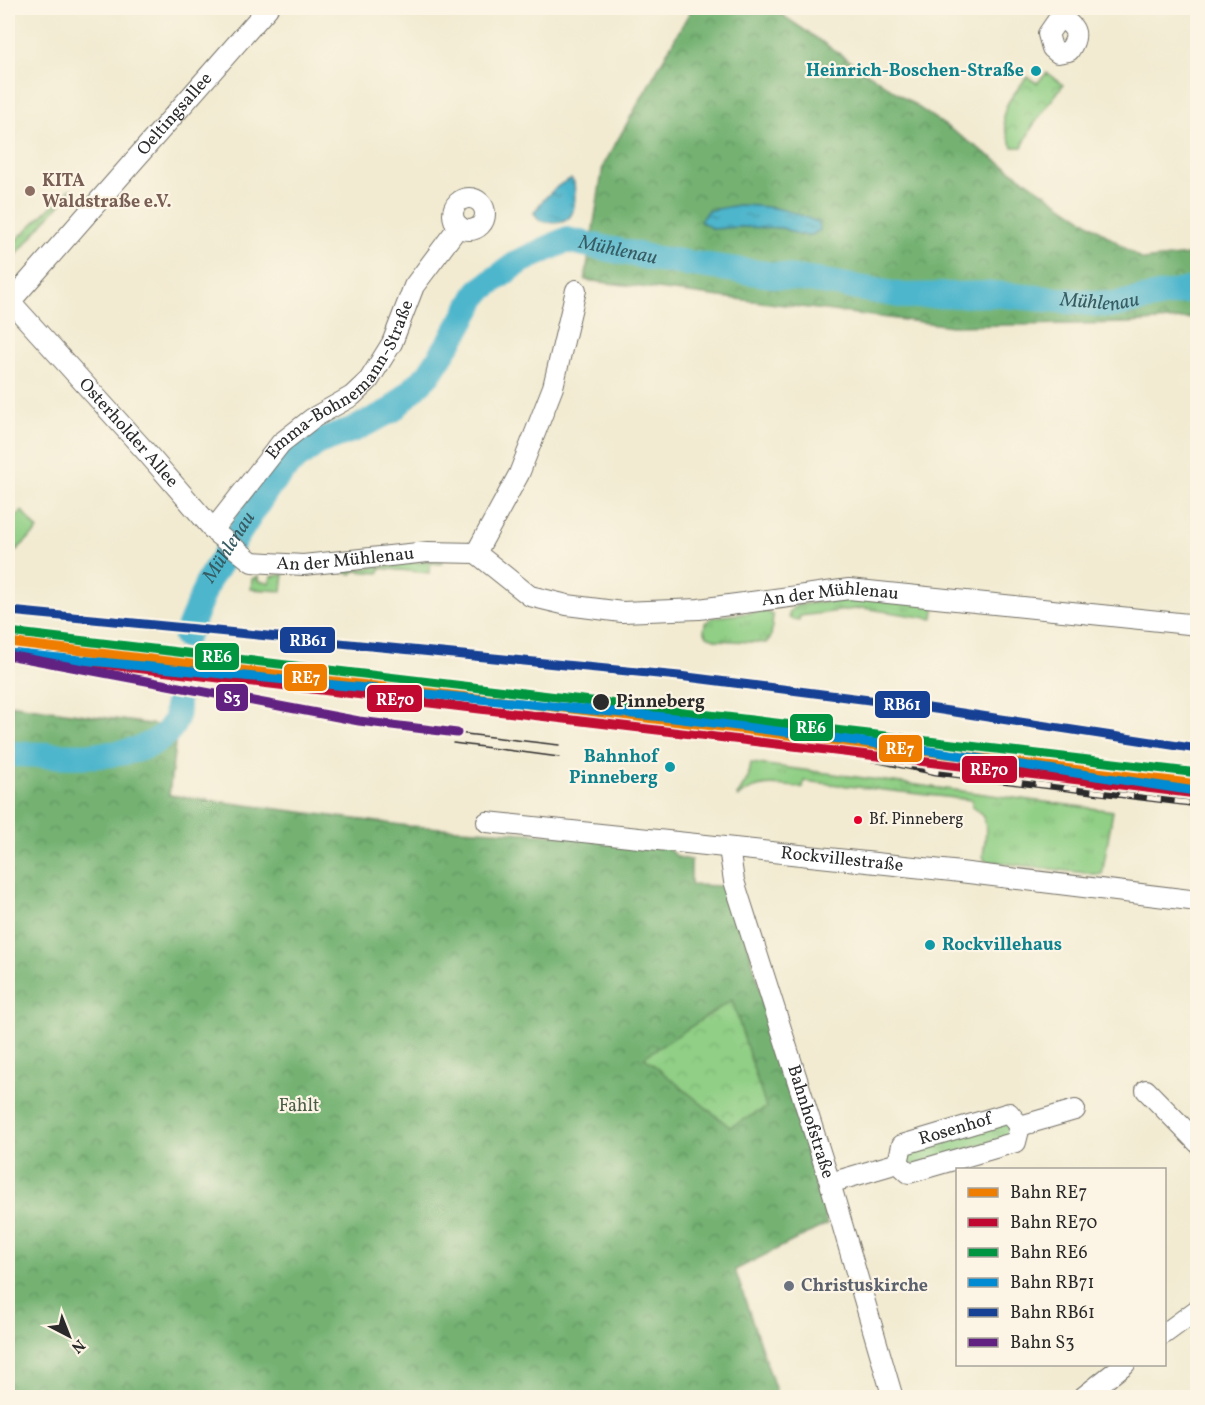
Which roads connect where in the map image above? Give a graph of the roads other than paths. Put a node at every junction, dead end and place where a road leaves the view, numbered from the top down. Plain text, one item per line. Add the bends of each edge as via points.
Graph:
1 (268, 8) edge
2 (459, 226) dead end
3 (576, 290) dead end
4 (9, 300) edge
5 (215, 532) junction
6 (476, 554) junction
7 (252, 562) joint
8 (1197, 625) edge
9 (487, 822) dead end
10 (729, 848) junction
11 (1197, 901) edge
12 (1146, 1090) dead end
13 (1075, 1110) dead end
14 (1020, 1126) junction
15 (1197, 1143) edge
16 (898, 1162) junction
17 (830, 1183) junction
18 (1197, 1309) edge
19 (1166, 1332) edge
20 (1124, 1366) edge
21 (1089, 1396) edge
22 (893, 1398) edge

1 - 4 street, Oeltingsallee
2 - 5 street, Emma-Bohnemann-Straße via 414,286 392,342 369,380 352,396 280,443
3 - 6 street via 553,387 519,474
4 - 5 street, Osterholder Allee
5 - 7 street, Osterholder Allee
6 - 7 street, An der Mühlenau via 428,552 303,565
6 - 8 street, An der Mühlenau via 530,596 622,612 699,609 849,589
9 - 10 street, Rockvillestraße
10 - 11 street, Rockvillestraße
10 - 17 street, Bahnhofstraße via 734,881
12 - 15 street
13 - 14 street, Rosenhof
14 - 16 street, Rosenhof via 1016,1142 909,1173
14 - 16 street, Rosenhof via 1009,1113 902,1145
16 - 17 street
17 - 22 street, Bahnhofstraße
18 - 19 street
20 - 21 street

